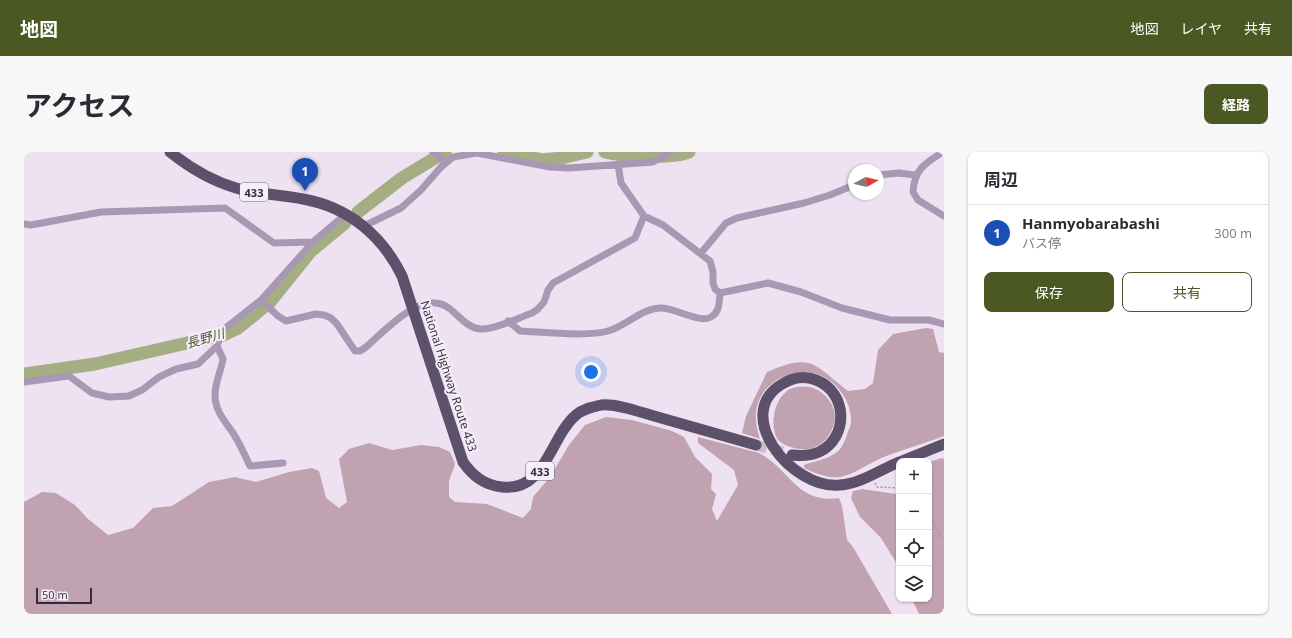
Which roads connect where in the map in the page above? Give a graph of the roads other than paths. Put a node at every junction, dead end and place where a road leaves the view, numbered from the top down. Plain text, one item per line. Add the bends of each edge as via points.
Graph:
1 (170, 152) edge
2 (433, 152) edge
3 (671, 152) edge
4 (943, 152) edge
5 (445, 162) junction
6 (618, 164) junction
7 (884, 174) edge
8 (915, 175) junction
9 (848, 188) edge
10 (346, 214) junction
11 (644, 216) junction
12 (944, 216) edge
13 (24, 224) edge
14 (364, 226) junction
15 (313, 242) junction
16 (701, 253) junction
17 (720, 293) junction
18 (261, 300) junction
19 (413, 308) junction
20 (508, 321) junction
21 (944, 324) edge
22 (217, 344) junction
23 (24, 382) edge
24 (944, 444) edge
25 (756, 445) tunnel mouth
26 (792, 455) tunnel mouth
27 (909, 458) edge
28 (283, 463) dead end
29 (896, 463) edge

1 - 10 highway, National Highway Route 433 / 433 via 190,167 221,183 316,202
2 - 5 street
3 - 6 street via 653,162
4 - 8 street via 927,162
5 - 6 street via 453,157 478,153 562,168
5 - 14 street via 422,190 401,208
6 - 11 street via 621,183
7 - 8 street
8 - 12 street via 915,196
9 - 16 street via 804,203 737,218 726,223
10 - 14 highway, National Highway Route 433 / 433
10 - 15 street
11 - 16 street via 663,225
11 - 20 street via 635,238 557,281 548,290 538,309
13 - 15 street via 31,225 101,212 225,208 274,243
14 - 19 highway, National Highway Route 433 / 433 via 381,243 396,264
15 - 18 street
16 - 17 street via 710,261 714,272 712,283
17 - 20 street via 719,309 710,318 703,319 662,308 653,309 620,327 600,333 520,331
17 - 21 street via 768,283 801,292 842,308 890,320 929,320
18 - 19 street via 286,321 316,314 331,318 355,352 366,347
18 - 22 street via 223,330
19 - 20 street via 435,302 442,303 470,326 479,329
19 - 25 highway, National Highway Route 433 / 433 via 463,462 484,483 494,487 507,488 532,478 540,471 576,416 588,408 603,405 626,408
22 - 23 street via 198,364 176,369 129,396 109,397 92,393 69,376
22 - 28 street via 223,359 217,380 216,408 233,433 250,466
24 - 27 highway
26 - 29 highway via 805,456 819,452 837,435 841,420 841,410 835,396 825,385 816,380 802,378 792,379 778,386 765,407 764,422 768,437 779,456 812,482 822,484 841,485 860,480

